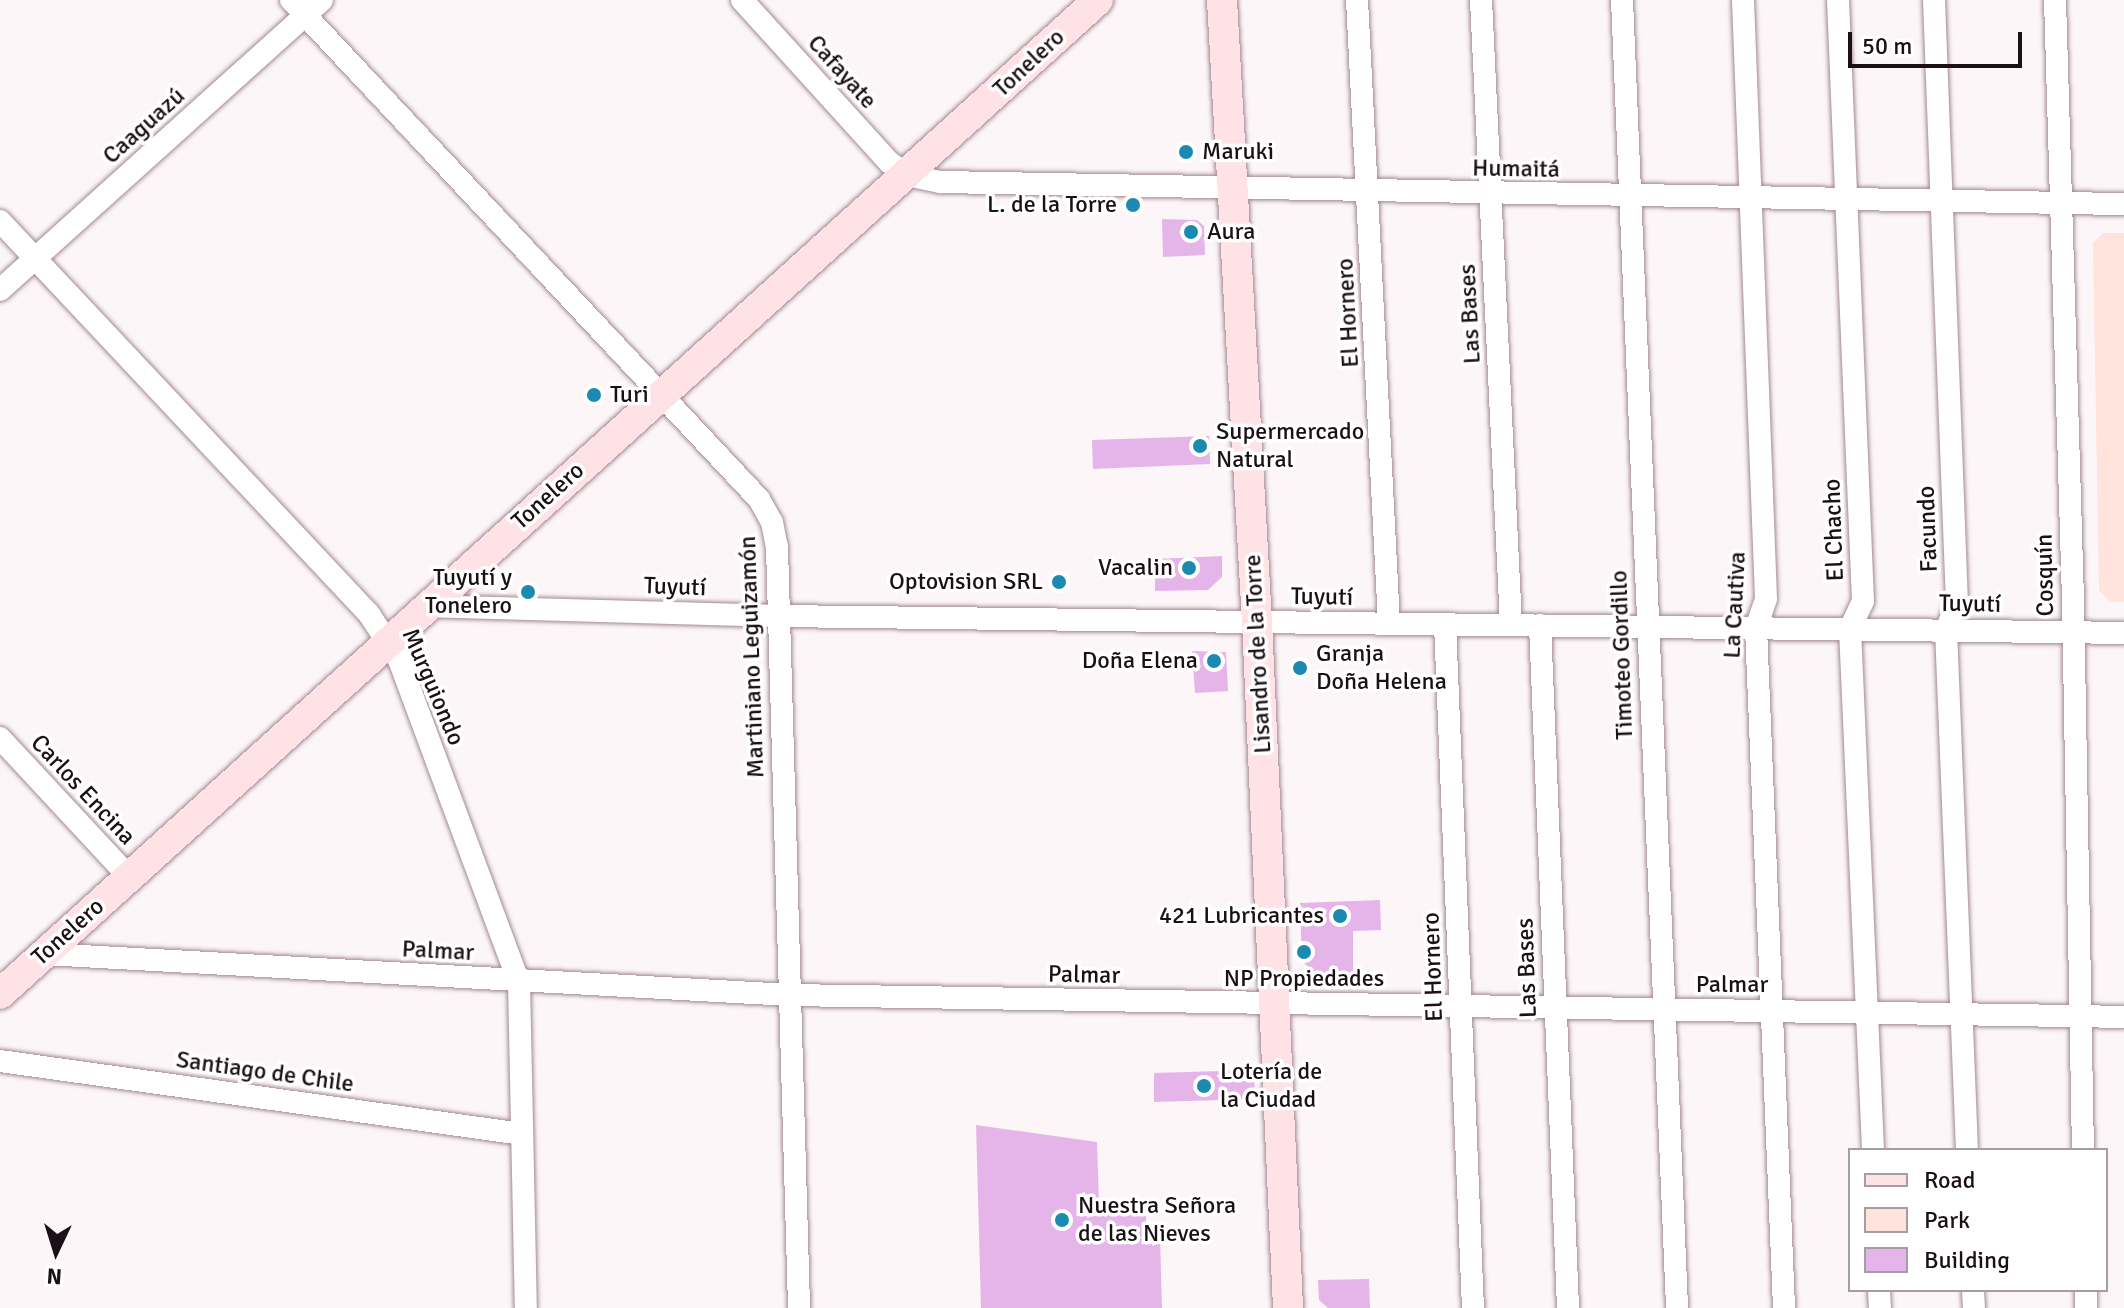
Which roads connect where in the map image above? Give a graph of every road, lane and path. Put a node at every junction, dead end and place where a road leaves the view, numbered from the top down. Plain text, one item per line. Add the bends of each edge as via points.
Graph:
1 (322, 0) edge
2 (742, 0) edge
3 (1098, 0) edge
4 (1222, 0) edge
5 (1357, 0) edge
6 (1481, 0) edge
7 (1622, 0) edge
8 (1743, 0) edge
9 (1838, 0) edge
10 (1934, 0) edge
11 (2055, 0) edge
12 (298, 8) edge
13 (907, 175) junction
14 (1232, 189) junction
15 (1368, 192) junction
16 (1491, 195) junction
17 (1630, 197) junction
18 (1752, 198) junction
19 (1847, 200) junction
20 (1942, 201) junction
21 (2060, 203) junction
22 (2124, 204) edge
23 (0, 221) edge
24 (35, 259) junction
25 (0, 290) edge
26 (661, 394) junction
27 (424, 606) junction
28 (778, 616) junction
29 (1257, 622) junction
30 (1389, 623) junction
31 (1445, 624) junction
32 (1511, 625) junction
33 (1540, 625) junction
34 (1647, 627) junction
35 (1756, 628) junction
36 (1850, 629) junction
37 (1946, 630) junction
38 (2072, 632) junction
39 (2124, 633) edge
40 (388, 640) junction
41 (0, 738) edge
42 (129, 877) junction
43 (45, 954) junction
44 (519, 982) junction
45 (0, 994) edge
46 (789, 995) junction
47 (1276, 1004) junction
48 (1461, 1007) junction
49 (1555, 1009) junction
50 (1664, 1010) junction
51 (1770, 1011) junction
52 (1867, 1013) junction
53 (1962, 1014) junction
54 (2080, 1016) junction
55 (2124, 1017) edge
56 (0, 1061) edge
57 (522, 1134) junction
58 (1873, 1148) edge
59 (1967, 1148) edge
60 (2083, 1148) edge
61 (526, 1308) edge
62 (799, 1308) edge
63 (1288, 1308) edge
64 (1473, 1308) edge
65 (1568, 1308) edge
66 (1677, 1308) edge
67 (1784, 1308) edge

1 - 12 street, Caaguazú
2 - 13 street, Cafayate via 881,154
3 - 13 street, Tonelero
4 - 14 street, Lisandro de la Torre
5 - 15 street, El Hornero
6 - 16 street, Las Bases
7 - 17 street, Timoteo Gordillo
8 - 18 street, La Cautiva
9 - 19 street, El Chacho
10 - 20 street, Facundo
11 - 21 street, Cosquín
12 - 24 street, Caaguazú
12 - 26 street, Martiniano Leguizamón
13 - 14 street, Humaitá via 941,182
13 - 26 street, Tonelero
14 - 15 street, Humaitá
14 - 29 street, Lisandro de la Torre
15 - 16 street, Humaitá
15 - 30 street, El Hornero
16 - 17 street, Humaitá
16 - 32 street, Las Bases
17 - 18 street, Humaitá
17 - 34 street, Timoteo Gordillo
18 - 19 street, Humaitá
18 - 35 street, La Cautiva via 1766,599
19 - 20 street, Humaitá
19 - 36 street, El Chacho via 1863,601
20 - 21 street, Humaitá
20 - 37 street, Facundo via 1957,603
21 - 22 street, Humaitá
21 - 38 street, Cosquín
23 - 24 street, Murguiondo
24 - 25 street, Caaguazú
24 - 40 street, Murguiondo
26 - 27 street, Tonelero
26 - 28 street, Martiniano Leguizamón via 759,499 772,522
27 - 28 street, Tuyutí
27 - 40 street, Tonelero
28 - 29 street, Tuyutí
28 - 46 street, Martiniano Leguizamón
29 - 30 street, Tuyutí
29 - 47 street, Lisandro de la Torre
30 - 31 street, Tuyutí
31 - 32 street, Tuyutí
31 - 48 street, El Hornero
32 - 33 street, Tuyutí
33 - 34 street, Tuyutí
33 - 49 street, Las Bases
34 - 35 street, Tuyutí
34 - 50 street, Timoteo Gordillo
35 - 36 street, Tuyutí
35 - 51 street, La Cautiva
36 - 37 street, Tuyutí
36 - 52 street, El Chacho
37 - 38 street, Tuyutí
37 - 53 street, Facundo
38 - 39 street, Tuyutí
38 - 54 street, Cosquín
40 - 42 street, Tonelero
40 - 44 street, Murguiondo
41 - 42 street, Carlos Encina
42 - 43 street, Tonelero
43 - 44 street, Palmar
43 - 45 street, Tonelero
44 - 46 street, Palmar
44 - 57 street, Murguiondo
46 - 47 street, Palmar
46 - 62 street, Martiniano Leguizamón
47 - 48 street, Palmar
47 - 63 street, Lisandro de la Torre
48 - 49 street, Palmar
48 - 64 street, El Hornero
49 - 50 street, Palmar
49 - 65 street, Las Bases
50 - 51 street, Palmar
50 - 66 street, Timoteo Gordillo
51 - 52 street, Palmar
51 - 67 street, La Cautiva
52 - 53 street, Palmar
52 - 58 street, El Chacho
53 - 54 street, Palmar
53 - 59 street, Facundo
54 - 55 street, Palmar
54 - 60 street, Cosquín
56 - 57 street, Santiago de Chile
57 - 61 street, Murguiondo

